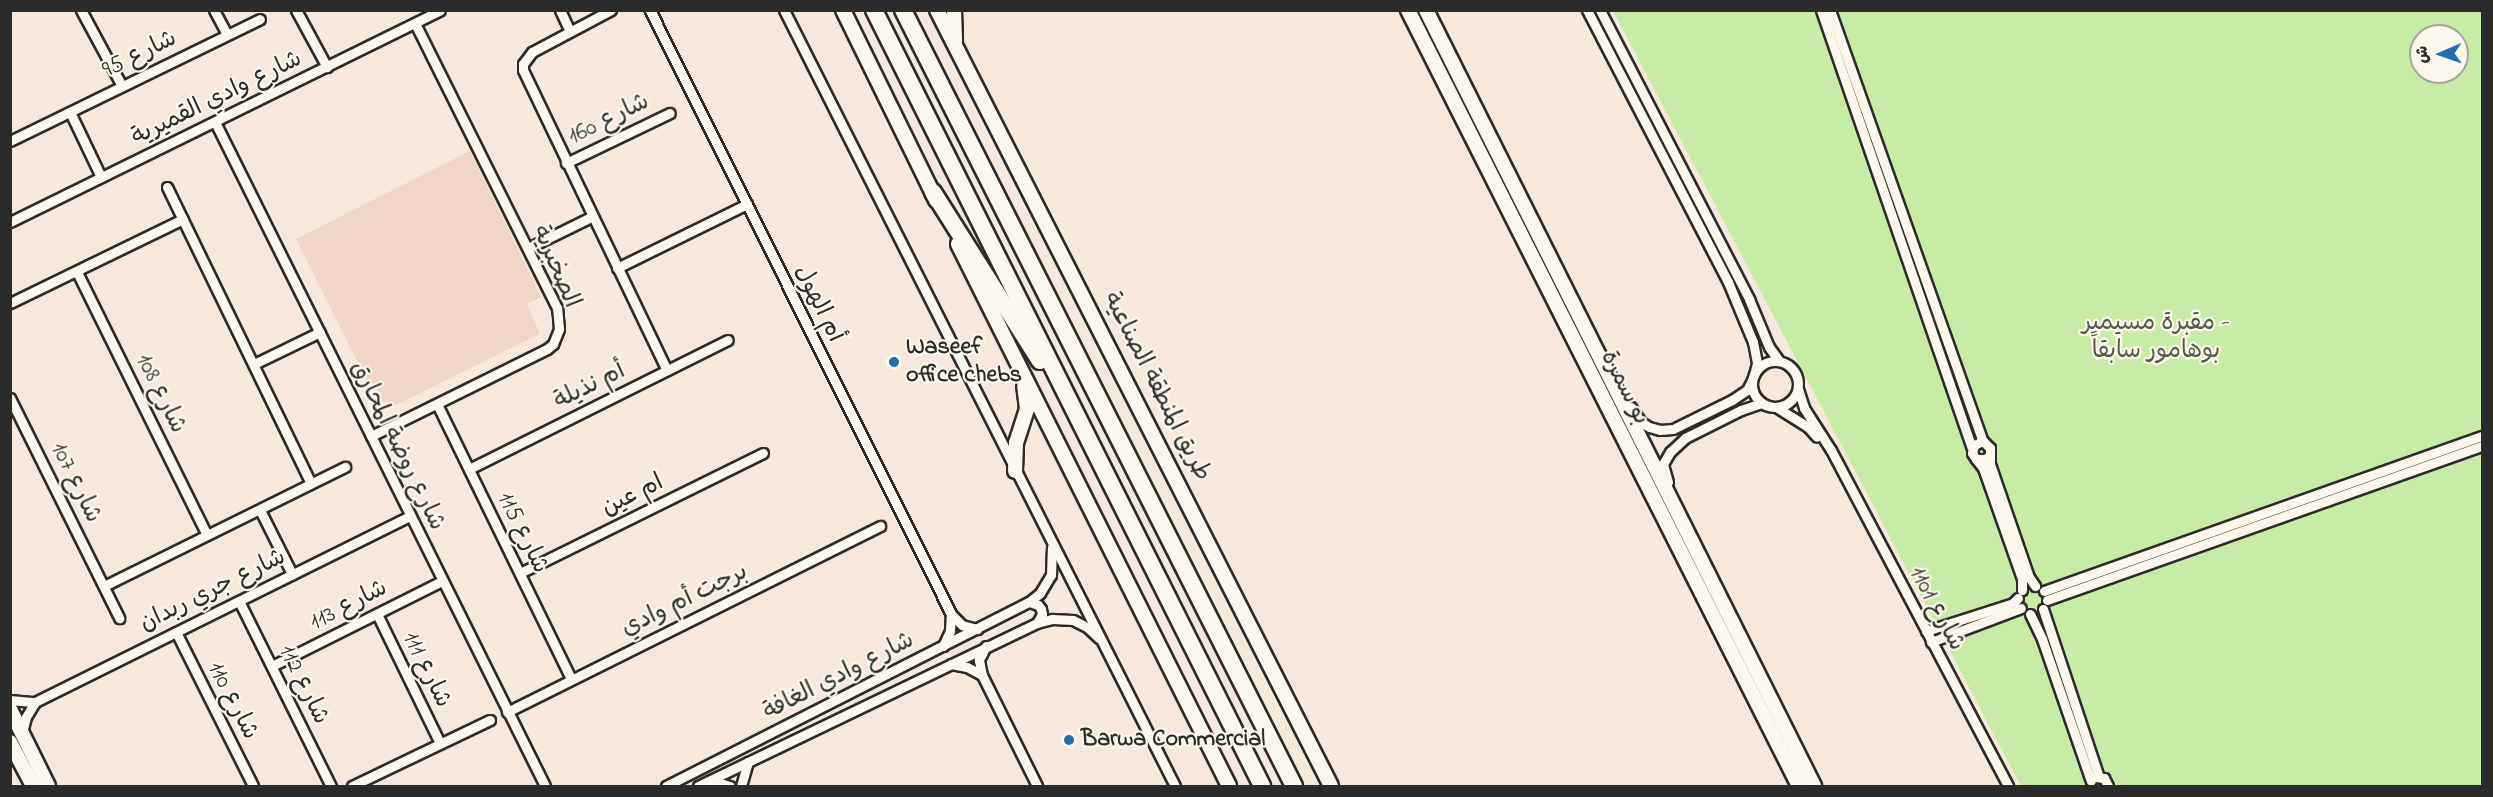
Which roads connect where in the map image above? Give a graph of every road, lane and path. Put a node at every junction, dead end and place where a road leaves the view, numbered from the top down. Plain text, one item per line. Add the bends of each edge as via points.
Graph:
1 (81, 10) edge
2 (214, 10) edge
3 (296, 10) edge
4 (440, 10) edge
5 (560, 10) edge
6 (611, 10) edge
7 (650, 10) edge
8 (784, 10) edge
9 (830, 10) edge
10 (843, 10) edge
11 (874, 10) edge
12 (903, 10) edge
13 (937, 10) edge
14 (954, 10) edge
15 (1408, 10) edge
16 (1426, 10) edge
17 (1587, 10) edge
18 (1600, 10) edge
19 (1821, 10) edge
20 (1830, 10) edge
21 (260, 19) dead end
22 (415, 23) junction
23 (570, 31) junction
24 (854, 32) junction
25 (227, 34) junction
26 (957, 49) junction
27 (327, 67) junction
28 (122, 86) junction
29 (70, 112) junction
30 (670, 113) dead end
31 (215, 122) junction
32 (11, 140) edge
33 (566, 163) junction
34 (101, 177) junction
35 (167, 187) dead end
36 (933, 192) junction
37 (747, 204) junction
38 (591, 217) junction
39 (183, 219) junction
40 (10, 222) edge
41 (528, 248) junction
42 (617, 268) junction
43 (77, 272) junction
44 (10, 303) edge
45 (1585, 326) junction
46 (320, 332) junction
47 (728, 340) dead end
48 (1779, 361) junction
49 (254, 363) junction
50 (667, 370) junction
51 (1020, 370) junction
52 (1753, 377) junction
53 (1798, 389) junction
54 (10, 398) edge
55 (1761, 403) junction
56 (437, 404) junction
57 (1776, 407) junction
58 (1073, 408) junction
59 (371, 436) junction
60 (2482, 436) edge
61 (1983, 441) junction
62 (2482, 447) edge
63 (1972, 448) junction
64 (1831, 450) junction
65 (763, 453) dead end
66 (1989, 456) junction
67 (1976, 459) junction
68 (345, 467) dead end
69 (469, 469) junction
70 (1015, 471) junction
71 (311, 483) junction
72 (260, 510) junction
73 (410, 516) junction
74 (1679, 518) junction
75 (879, 526) dead end
76 (207, 535) junction
77 (1052, 542) junction
78 (520, 573) junction
79 (292, 574) junction
80 (442, 581) junction
81 (104, 586) junction
82 (2042, 597) junction
83 (2020, 599) junction
84 (239, 601) junction
85 (1029, 602) junction
86 (377, 614) junction
87 (951, 614) junction
88 (2030, 614) junction
89 (119, 618) dead end
90 (1037, 622) junction
91 (977, 629) junction
92 (1926, 631) junction
93 (176, 632) junction
94 (1931, 642) junction
95 (1106, 645) junction
96 (943, 646) junction
97 (986, 646) junction
98 (950, 664) junction
99 (272, 666) junction
100 (982, 675) junction
101 (571, 679) junction
102 (10, 700) edge
103 (34, 702) junction
104 (10, 709) edge
105 (507, 711) junction
106 (490, 720) dead end
107 (16, 737) edge
108 (440, 743) junction
109 (748, 762) junction
110 (711, 780) junction
111 (2093, 781) edge
112 (33, 786) edge
113 (48, 786) edge
114 (253, 786) edge
115 (331, 786) edge
116 (352, 786) edge
117 (545, 786) edge
118 (666, 786) edge
119 (698, 786) edge
120 (730, 786) edge
121 (741, 786) edge
122 (1036, 786) edge
123 (1175, 786) edge
124 (1229, 786) edge
125 (1262, 786) edge
126 (1294, 786) edge
127 (1331, 786) edge
128 (1799, 786) edge
129 (1814, 786) edge
130 (2007, 786) edge
131 (2108, 786) edge

1 - 28 street
2 - 25 street
3 - 27 street
4 - 22 street, شارع وادي القميرية
5 - 23 street
6 - 23 street
7 - 37 street, أم الهول
8 - 70 street
9 - 24 street
10 - 24 street
11 - 58 highway
12 - 126 highway
13 - 26 street, طريق المنطقة الصناعية
14 - 26 street
15 - 128 street, بو سمرة
16 - 45 street, بو سمرة
17 - 52 street via 1728,282 1754,342 1757,363
18 - 48 street
19 - 63 street
20 - 61 street
21 - 25 street, شارع 95
22 - 27 street, شارع وادي القميرية
22 - 41 street, الصخبرية
23 - 33 street via 532,52 523,64 524,77
24 - 36 street
25 - 28 street, شارع 95
26 - 127 street, طريق المنطقة الصناعية
27 - 31 street, شارع وادي القميرية
28 - 29 street, شارع 95
29 - 32 street, شارع 95
29 - 34 street
30 - 33 street, شارع 160
31 - 34 street, شارع وادي القميرية
31 - 46 street, شارع روضة المحارق
33 - 38 street
34 - 40 street, شارع وادي القميرية
35 - 39 street
36 - 51 street
36 - 58 highway
37 - 42 street
37 - 87 street, أم الهول
38 - 41 street
38 - 42 street
39 - 43 street
39 - 49 street
41 - 56 street, الصخبرية via 557,308 557,338 547,349
42 - 50 street
43 - 44 street
43 - 76 street, شارع 108
45 - 52 street via 1600,343 1634,414 1649,427 1673,429 1732,400 1747,390
45 - 74 street, بو سمرة
46 - 49 street
46 - 59 street, شارع روضة المحارق
47 - 50 street, أم نذيلة
48 - 52 street via 1764,363
48 - 53 street via 1795,373
49 - 71 street
50 - 69 street, أم نذيلة
51 - 70 street via 1027,409 1016,443
51 - 124 street
52 - 55 street via 1752,390
53 - 57 street via 1790,402
53 - 64 street, شارع 1101 via 1804,408
54 - 81 street, شارع 107
55 - 57 street
55 - 74 street via 1685,438 1670,452 1663,464 1664,473 1678,503
56 - 59 street, الصخبرية
56 - 69 street, شارع 115
57 - 64 street, شارع 1101 via 1808,427
58 - 125 highway
59 - 73 street, شارع روضة المحارق
60 - 82 street
61 - 63 street
61 - 66 street via 1990,447
62 - 82 street
63 - 67 street
64 - 92 street, شارع 1101
65 - 78 street, ام عين
66 - 67 street
66 - 82 street via 2022,556
67 - 83 street via 1983,468 2022,579
68 - 71 street
69 - 78 street, شارع 115
70 - 77 street
71 - 72 street
72 - 76 street
72 - 79 street
73 - 79 street, شارع جري ربدان
73 - 80 street, شارع روضة المحارق
74 - 129 street, بو سمرة
75 - 101 street, برجت أم وادي
76 - 81 street
77 - 85 street, شارع وادي الغافة via 1051,575 1040,594
77 - 95 street
78 - 101 street, شارع 115
79 - 84 street, شارع جري ربدان
80 - 86 street, شارع 113
80 - 105 street, شارع روضة المحارق
81 - 89 street, شارع 107
82 - 83 street
82 - 88 street
82 - 111 street
83 - 88 street
83 - 92 street
83 - 94 street
84 - 93 street, شارع جري ربدان
84 - 99 street, شارع 112
85 - 90 street via 1041,609
85 - 91 street, شارع وادي الغافة
86 - 99 street, شارع 113
86 - 108 street, شارع 111
87 - 91 street via 962,625
87 - 96 street via 950,631
88 - 111 street
90 - 95 street, شارع وادي الغافة via 1073,620 1088,627
90 - 97 street, شارع وادي الغافة
91 - 96 street, شارع وادي الغافة
92 - 94 street, شارع 1101
93 - 103 street, شارع جري ربدان
93 - 114 street, شارع 110
94 - 130 street, شارع 1101
95 - 123 street
96 - 118 street, شارع وادي الغافة
97 - 98 street, شارع وادي الغافة
97 - 100 street via 980,660
98 - 100 street
98 - 109 street, شارع وادي الغافة
99 - 115 street, شارع 112
100 - 122 street
101 - 105 street, برجت أم وادي
102 - 103 street
103 - 107 street
104 - 107 street
105 - 117 street, شارع روضة المحارق
106 - 108 street, شارع 111
107 - 112 street
107 - 113 street
108 - 116 street, شارع 111
109 - 110 street, شارع وادي الغافة
109 - 121 street
110 - 119 street, شارع وادي الغافة
110 - 120 street
111 - 131 street via 2106,780

